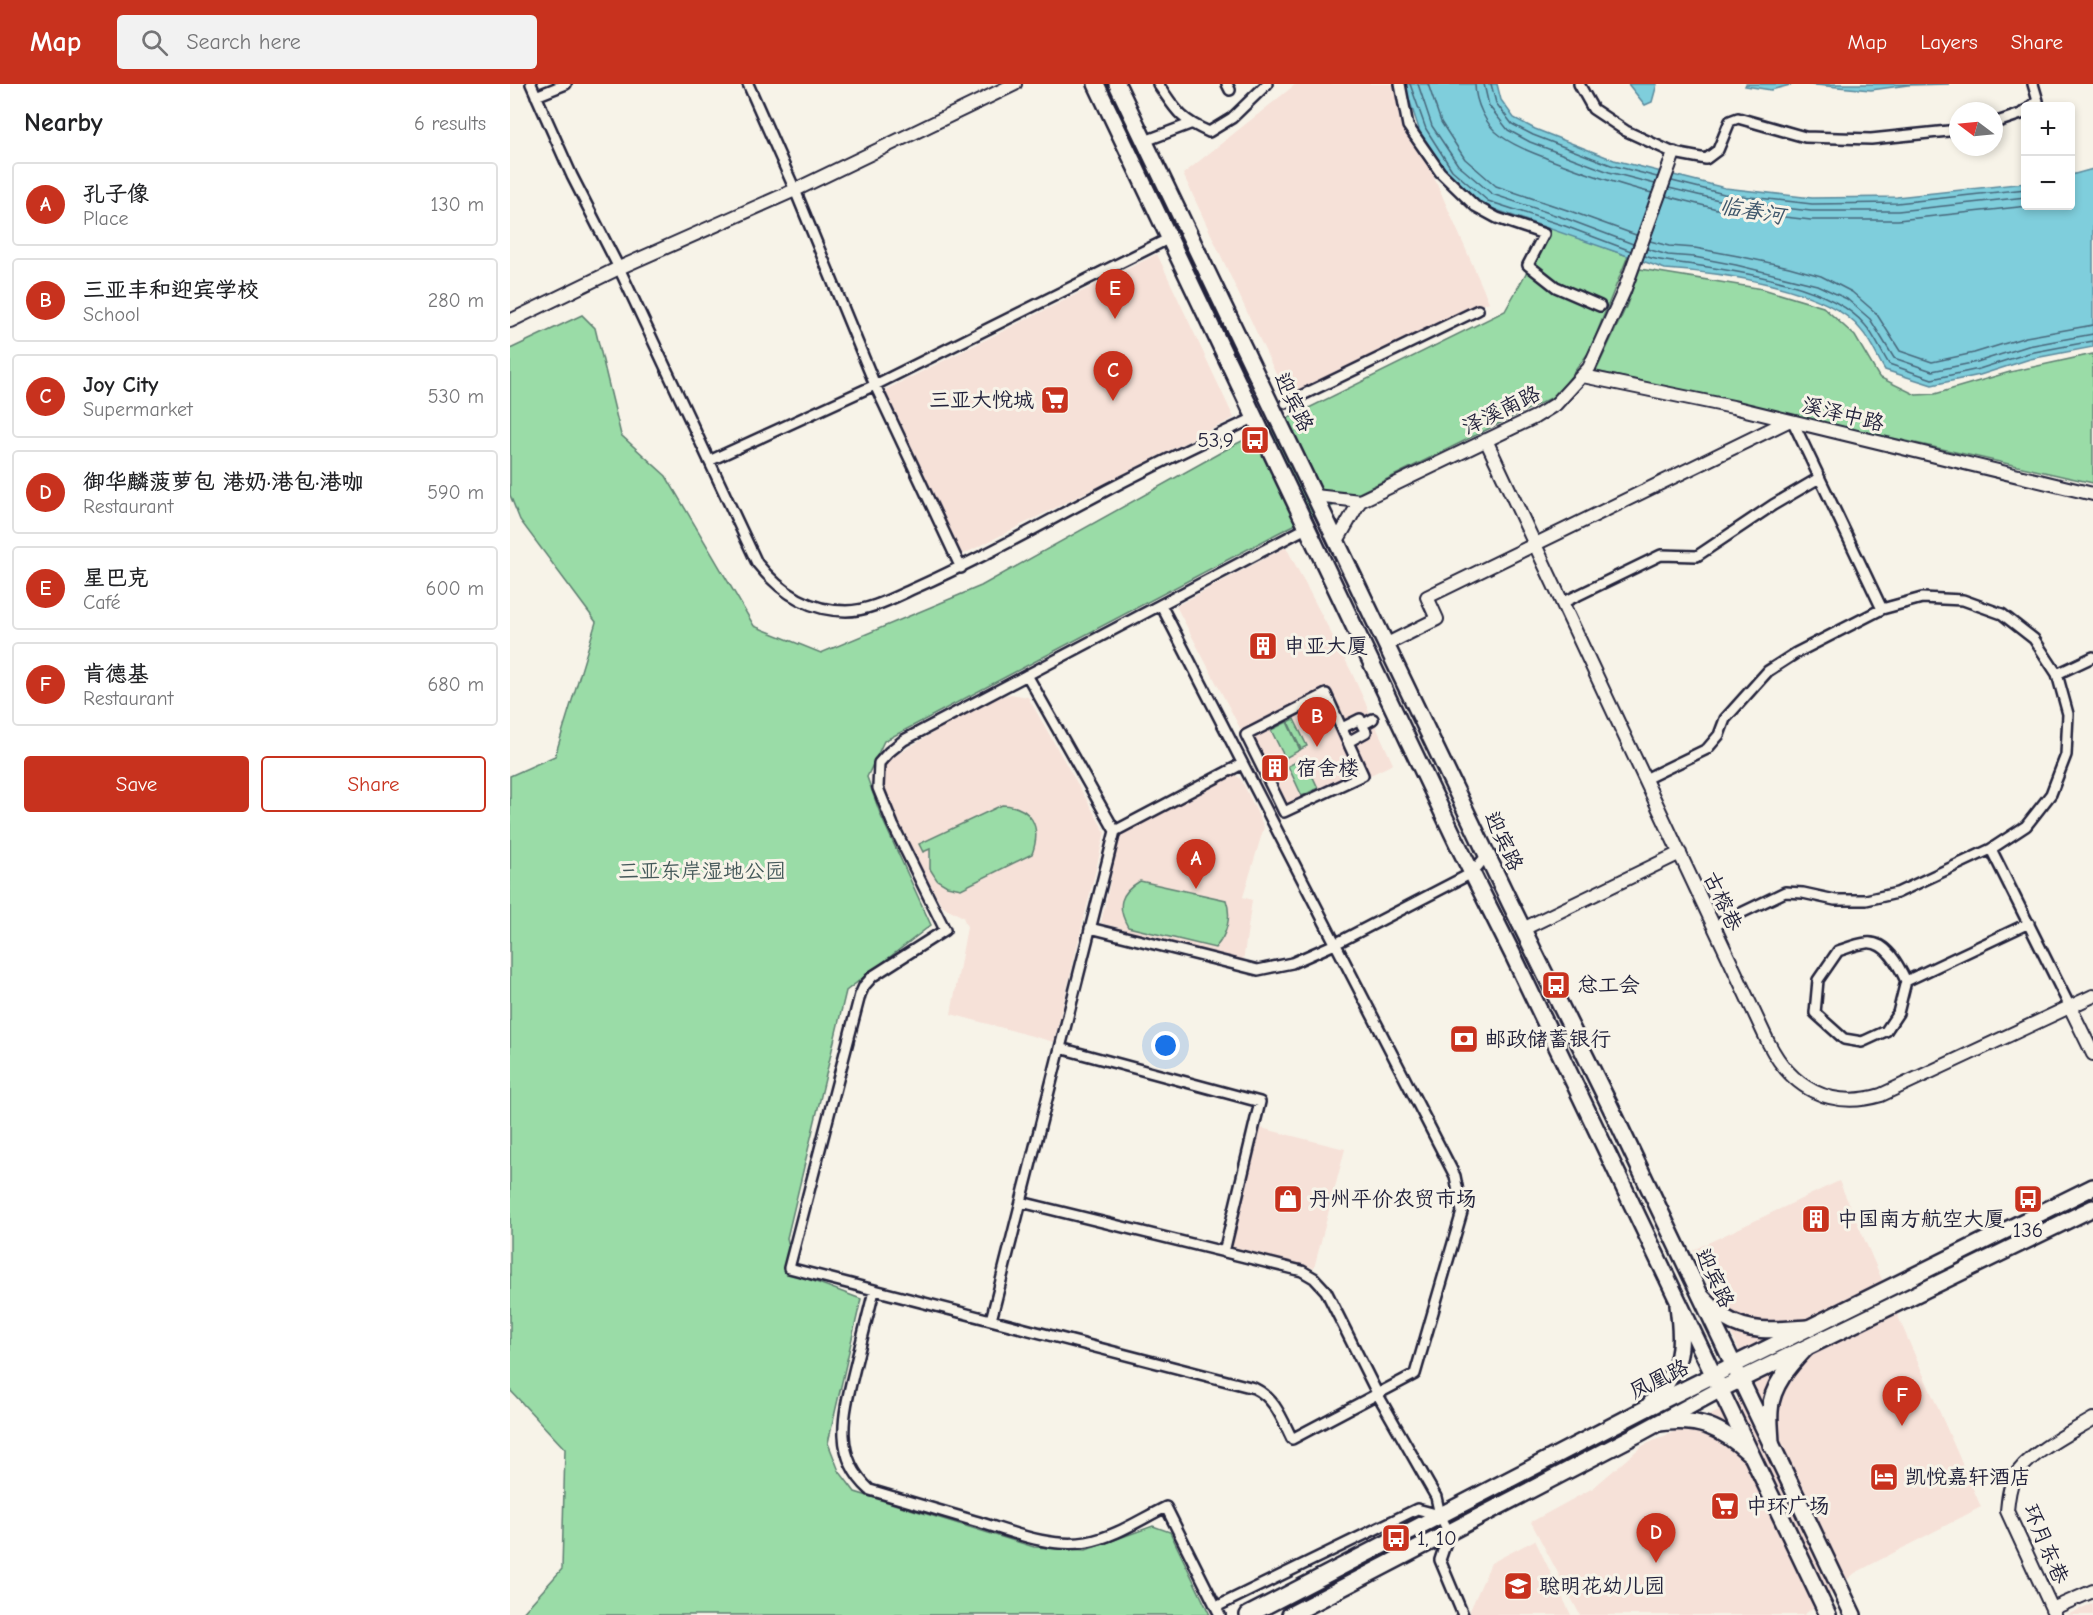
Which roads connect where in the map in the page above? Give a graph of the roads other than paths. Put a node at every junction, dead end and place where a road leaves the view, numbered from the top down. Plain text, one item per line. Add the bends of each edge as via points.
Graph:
1 (531, 84) edge
2 (566, 84) edge
3 (748, 84) edge
4 (1015, 84) edge
5 (1096, 84) edge
6 (1117, 84) edge
7 (1158, 84) edge
8 (1267, 84) edge
9 (1400, 84) edge
10 (1579, 84) edge
11 (2033, 84) edge
12 (536, 96) junction
13 (2037, 102) edge
14 (2021, 114) edge
15 (2003, 120) edge
16 (1190, 124) junction
17 (1949, 131) edge
18 (1144, 141) junction
19 (1674, 153) junction
20 (795, 190) junction
21 (1170, 238) junction
22 (619, 268) junction
23 (1600, 306) dead end
24 (1479, 310) dead end
25 (510, 321) edge
26 (1583, 376) junction
27 (875, 385) junction
28 (1286, 402) dead end
29 (1256, 417) junction
30 (1790, 422) junction
31 (1486, 440) junction
32 (709, 462) junction
33 (1820, 478) junction
34 (2093, 494) edge
35 (1315, 496) junction
36 (1360, 501) junction
37 (1308, 527) junction
38 (1337, 541) junction
39 (1534, 544) junction
40 (961, 568) junction
41 (1562, 603) junction
42 (1161, 605) junction
43 (1882, 609) junction
44 (1387, 644) junction
45 (2093, 657) edge
46 (2057, 674) junction
47 (1027, 675) junction
48 (1373, 719) dead end
49 (1362, 725) junction
50 (1342, 728) junction
51 (1348, 742) junction
52 (1242, 764) junction
53 (1645, 779) junction
54 (1115, 831) junction
55 (1479, 837) junction
56 (1459, 847) junction
57 (1991, 849) junction
58 (1680, 853) junction
59 (1487, 855) junction
60 (1472, 873) junction
61 (1509, 903) junction
62 (1490, 909) junction
63 (2029, 924) junction
64 (1714, 926) junction
65 (1090, 928) junction
66 (1523, 929) junction
67 (1335, 944) junction
68 (1906, 981) junction
69 (2093, 996) edge
70 (2070, 1007) junction
71 (1060, 1048) junction
72 (2093, 1054) edge
73 (2093, 1187) edge
74 (1021, 1202) junction
75 (2093, 1208) edge
76 (1224, 1252) junction
77 (874, 1291) junction
78 (1699, 1294) junction
79 (1678, 1302) junction
80 (991, 1320) junction
81 (1810, 1328) junction
82 (1807, 1347) junction
83 (1737, 1373) junction
84 (1716, 1383) junction
85 (1378, 1395) junction
86 (1647, 1408) junction
87 (2093, 1419) edge
88 (1656, 1423) junction
89 (1771, 1445) junction
90 (1750, 1454) junction
91 (1440, 1515) junction
92 (1449, 1533) junction
93 (2093, 1591) edge
94 (1218, 1611) edge
95 (2054, 1612) edge
96 (1248, 1615) edge
97 (1290, 1615) edge
98 (1463, 1615) edge
99 (1828, 1615) edge
100 (1853, 1615) edge

1 - 12 street
2 - 12 street
3 - 20 street
4 - 20 street
5 - 21 main road, 迎宾路
6 - 18 main road, 迎宾路
7 - 16 street
8 - 16 street via 1232,118 1209,132
9 - 23 street via 1408,126 1440,172 1475,206 1544,234 1528,265 1556,287
10 - 19 street via 1593,109 1626,131
11 - 13 street
12 - 22 street
14 - 15 street
16 - 18 street
17 - 19 street via 1871,139 1805,137 1738,118 1730,121 1718,150 1706,159
18 - 35 main road, 迎宾路
19 - 26 street, 泽溪南路 via 1600,348
20 - 22 street
20 - 27 street
21 - 27 street
21 - 29 main road, 迎宾路
22 - 25 street
22 - 32 street
24 - 28 street
26 - 30 street, 溪泽中路
26 - 31 street, 泽溪南路 via 1556,404
27 - 32 street
27 - 40 street
29 - 37 main road, 迎宾路
29 - 40 street
30 - 33 street
30 - 34 street, 溪泽中路
30 - 39 street
31 - 36 street, 泽溪南路
31 - 39 street, 古榕巷
32 - 40 street via 757,563 772,582 820,608 847,611 874,606
33 - 41 street via 1697,556 1661,555
33 - 43 street
35 - 36 street
35 - 38 main road, 迎宾路
36 - 38 street
37 - 42 street
37 - 56 main road, 迎宾路
38 - 44 main road, 迎宾路
39 - 41 street, 古榕巷
39 - 44 street via 1426,597 1437,620
41 - 53 street, 古榕巷
42 - 47 street
42 - 52 street
43 - 46 street via 1922,598 1963,600 2002,614 2034,639
43 - 53 street via 1768,671 1725,719 1719,735 1707,749
44 - 55 main road, 迎宾路
45 - 46 street
46 - 57 street via 2068,714 2066,755 2059,775 2051,794 2026,826
47 - 54 street
47 - 77 street via 904,740 879,763 878,788 945,930 873,976 864,986 789,1268
48 - 49 street
49 - 50 street via 1360,719
49 - 51 street via 1366,732
50 - 51 street
50 - 51 street via 1326,694 1246,735 1282,813 1363,775
52 - 54 street
52 - 67 street
53 - 58 street, 古榕巷
54 - 65 street
55 - 56 main road
55 - 59 main road, 迎宾路
56 - 60 main road, 迎宾路
57 - 63 street
57 - 64 street via 1896,893 1866,900 1835,900 1785,892
58 - 64 street, 古榕巷
58 - 66 street
59 - 60 street
59 - 61 main road, 迎宾路
60 - 61 main road
60 - 62 main road, 迎宾路
60 - 67 street
61 - 62 main road via 1497,900
61 - 66 main road, 迎宾路
62 - 79 main road, 迎宾路
63 - 68 street
63 - 70 street
64 - 70 street, 古榕巷 via 1781,1065 1805,1086 1833,1098 1853,1100 1881,1095
65 - 67 street via 1258,970 1292,963
65 - 71 street
66 - 78 main road, 迎宾路
67 - 85 street via 1455,1176 1462,1212 1418,1369 1410,1378
68 - 68 street via 1898,1013 1886,1031 1862,1042 1844,1039 1815,1013 1818,980 1838,951 1868,942 1880,945 1896,961
69 - 70 street, 古榕巷
70 - 72 street
71 - 74 street
71 - 76 street via 1260,1102
73 - 81 main road, 凤凰路
74 - 76 street
74 - 80 street
75 - 82 main road, 凤凰路
76 - 85 street via 1302,1271 1314,1278 1326,1290
77 - 80 street
77 - 94 street via 844,1412 846,1453 864,1485 990,1526 1068,1544 1111,1535 1166,1507
78 - 81 main road via 1724,1318 1746,1327 1773,1331
78 - 83 main road, 迎宾路
79 - 84 main road, 迎宾路
79 - 86 main road via 1682,1337 1679,1361 1665,1387
80 - 85 street via 1254,1388 1274,1403 1292,1439
81 - 83 main road, 凤凰路
82 - 83 main road, 凤凰路
82 - 89 main road via 1777,1387 1770,1408
83 - 84 main road, 凤凰路
83 - 89 main road, 迎宾路
84 - 86 main road, 凤凰路
84 - 88 main road, 凤凰路
84 - 90 main road, 迎宾路
85 - 91 street via 1436,1497
86 - 91 main road, 凤凰路
87 - 95 street, 环月东巷 via 2047,1446 2027,1464 2014,1477 2007,1500 2007,1511
88 - 90 main road via 1678,1420 1702,1424 1731,1436
88 - 92 main road, 凤凰路
89 - 100 main road, 迎宾路
90 - 99 main road, 迎宾路
91 - 92 street
91 - 94 street via 1417,1509
91 - 96 main road, 凤凰路
92 - 97 main road, 凤凰路
92 - 98 street via 1440,1560
93 - 95 street

